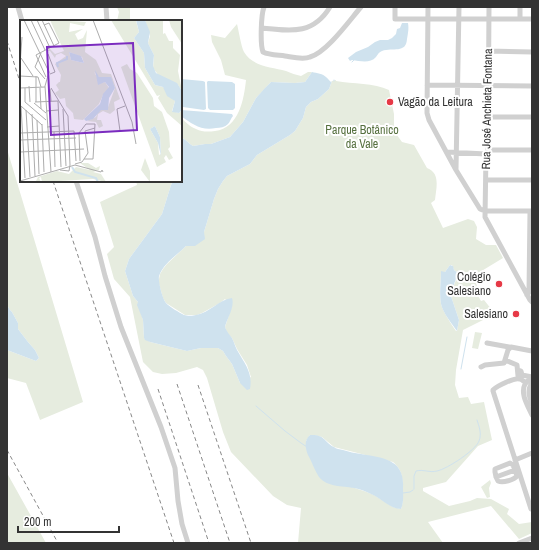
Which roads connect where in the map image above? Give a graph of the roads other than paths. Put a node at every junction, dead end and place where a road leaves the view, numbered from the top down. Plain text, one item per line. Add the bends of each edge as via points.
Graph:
1 (18, 7) edge
2 (106, 7) edge
3 (264, 7) edge
4 (330, 7) edge
5 (361, 7) edge
6 (395, 7) edge
7 (428, 7) edge
8 (459, 7) edge
9 (489, 7) edge
10 (520, 7) edge
11 (459, 18) junction
12 (488, 18) junction
13 (428, 19) junction
14 (520, 19) junction
15 (532, 19) edge
16 (22, 20) edge
17 (107, 20) edge
18 (262, 28) junction
19 (488, 51) junction
20 (532, 52) edge
21 (427, 85) junction
22 (458, 85) junction
23 (489, 86) junction
24 (532, 86) edge
25 (488, 117) junction
26 (532, 117) edge
27 (532, 150) edge
28 (447, 152) junction
29 (487, 152) junction
30 (457, 153) junction
31 (456, 170) junction
32 (486, 180) junction
33 (532, 180) edge
34 (76, 182) edge
35 (485, 211) junction
36 (531, 212) edge
37 (527, 294) junction
38 (532, 302) edge
39 (487, 343) dead end
40 (510, 348) junction
41 (532, 351) edge
42 (505, 360) junction
43 (481, 367) dead end
44 (518, 370) junction
45 (532, 377) edge
46 (519, 379) junction
47 (526, 383) junction
48 (532, 383) edge
49 (532, 404) edge
50 (532, 415) edge
51 (532, 453) edge
52 (515, 460) junction
53 (517, 469) junction
54 (531, 509) edge
55 (532, 538) edge
56 (188, 543) edge
57 (519, 543) edge

1 - 16 street
2 - 17 street
3 - 18 street
4 - 18 street via 316,24 306,28 289,31
5 - 18 street via 331,42 308,58 264,53
6 - 13 street via 395,19
7 - 13 street
8 - 11 street
9 - 12 street, Rua José Anchieta Fontana
10 - 14 street
11 - 12 street
11 - 13 street
11 - 22 street
12 - 14 street
12 - 19 street, Rua José Anchieta Fontana
13 - 21 street
14 - 15 street
19 - 20 street
19 - 23 street, Rua José Anchieta Fontana
21 - 22 street
21 - 28 street via 429,120
22 - 23 street
22 - 30 street
23 - 24 street
23 - 25 street, Rua José Anchieta Fontana
25 - 26 street
25 - 29 street, Rua José Anchieta Fontana
27 - 29 street
28 - 30 street
28 - 31 street
29 - 30 street
29 - 32 street, Rua José Anchieta Fontana
30 - 31 street
31 - 35 street via 480,209
32 - 33 street
32 - 35 street, Rua José Anchieta Fontana
34 - 56 street via 121,327 175,468 178,501
35 - 36 street
35 - 37 street via 489,225
36 - 37 street
37 - 38 street
39 - 40 street
40 - 41 street
40 - 42 street
42 - 43 street via 502,363
42 - 44 street via 517,365
44 - 45 street via 522,375
44 - 46 street
45 - 47 street
46 - 47 street
46 - 52 street via 493,390
47 - 50 street via 523,391
48 - 49 street via 528,390
51 - 52 street
52 - 53 street
53 - 53 street via 515,478 501,482 494,472 495,469 510,464
53 - 54 street
55 - 57 street

